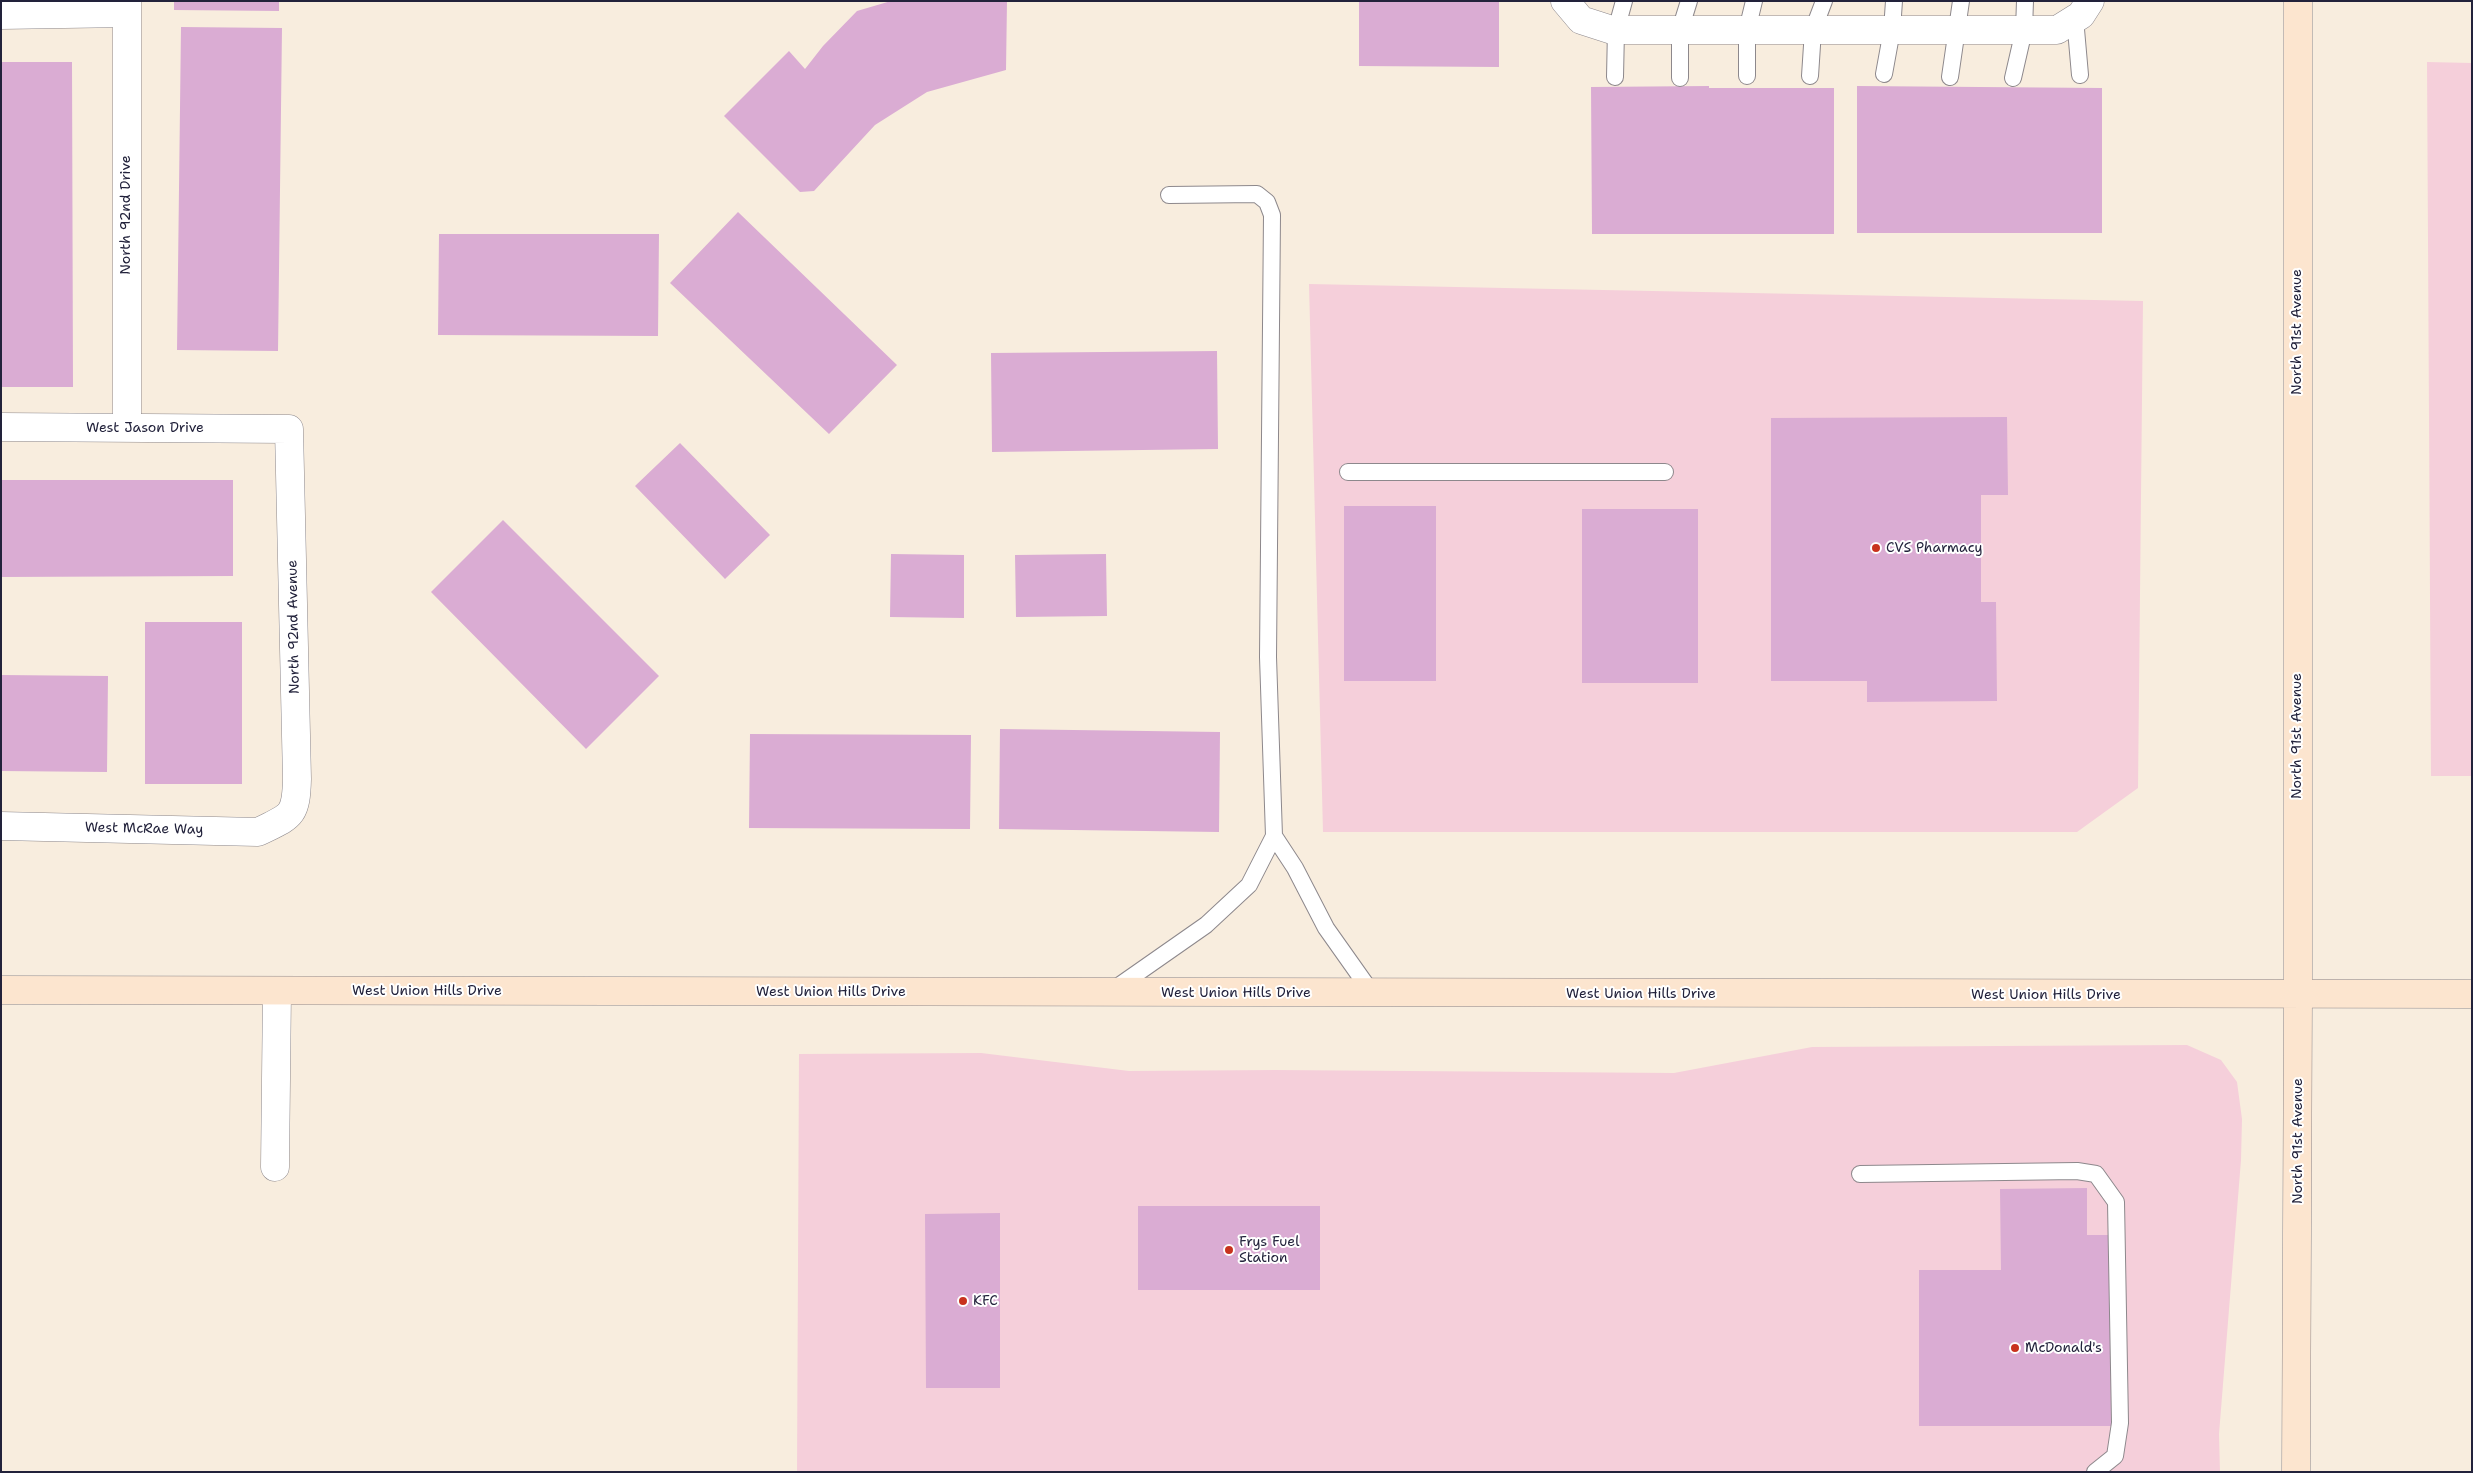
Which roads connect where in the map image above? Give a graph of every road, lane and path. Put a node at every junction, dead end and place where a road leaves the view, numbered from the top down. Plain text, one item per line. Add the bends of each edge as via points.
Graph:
1 (1565, 1) edge
2 (1624, 1) edge
3 (1688, 1) edge
4 (1754, 1) edge
5 (1824, 1) edge
6 (1894, 1) edge
7 (1961, 1) edge
8 (2025, 1) edge
9 (2298, 1) edge
10 (126, 7) edge
11 (2083, 10) edge
12 (1, 15) edge
13 (1616, 30) junction
14 (1680, 30) junction
15 (1747, 30) junction
16 (1813, 30) junction
17 (1892, 30) junction
18 (1958, 30) junction
19 (2024, 30) junction
20 (1884, 74) dead end
21 (2080, 75) dead end
22 (1747, 76) dead end
23 (1810, 76) dead end
24 (1615, 77) dead end
25 (1950, 77) dead end
26 (1680, 78) dead end
27 (2014, 78) dead end
28 (1169, 195) dead end
29 (1, 428) edge
30 (126, 428) junction
31 (289, 429) joint
32 (1348, 472) dead end
33 (1665, 472) dead end
34 (283, 820) joint
35 (1, 826) edge
36 (1274, 836) junction
37 (1, 990) edge
38 (277, 991) junction
39 (1110, 993) junction
40 (1372, 993) junction
41 (2472, 994) edge
42 (2298, 995) junction
43 (275, 1168) dead end
44 (1860, 1174) dead end
45 (2095, 1472) edge
46 (2296, 1472) edge

1 - 13 street via 1581,20
2 - 13 lane
3 - 14 lane
4 - 15 lane
5 - 16 lane
6 - 17 lane
7 - 18 lane
8 - 19 lane
9 - 42 main road, North 91st Avenue
10 - 12 street
10 - 30 street, North 92nd Drive
11 - 19 street via 2057,30
11 - 21 lane
13 - 14 street
13 - 24 lane
14 - 15 street
14 - 26 lane
15 - 16 street
15 - 22 lane
16 - 17 street
16 - 23 lane
17 - 18 street
17 - 20 lane
18 - 19 street
18 - 25 lane
19 - 27 lane
28 - 36 lane via 1257,194 1266,202 1272,215 1268,657
29 - 30 street, West Jason Drive
30 - 31 street, West Jason Drive
31 - 34 street, North 92nd Avenue via 297,779 296,805
32 - 33 lane
34 - 35 street, West McRae Way via 258,832
36 - 39 lane via 1249,885 1206,926
36 - 40 lane via 1295,868 1326,928
37 - 38 main road, West Union Hills Drive
38 - 39 main road, West Union Hills Drive
38 - 43 street
39 - 40 main road, West Union Hills Drive
40 - 42 main road, West Union Hills Drive
41 - 42 main road, West Union Hills Drive
42 - 46 main road, North 91st Avenue
44 - 45 lane via 2077,1171 2096,1174 2116,1202 2120,1424 2115,1456

